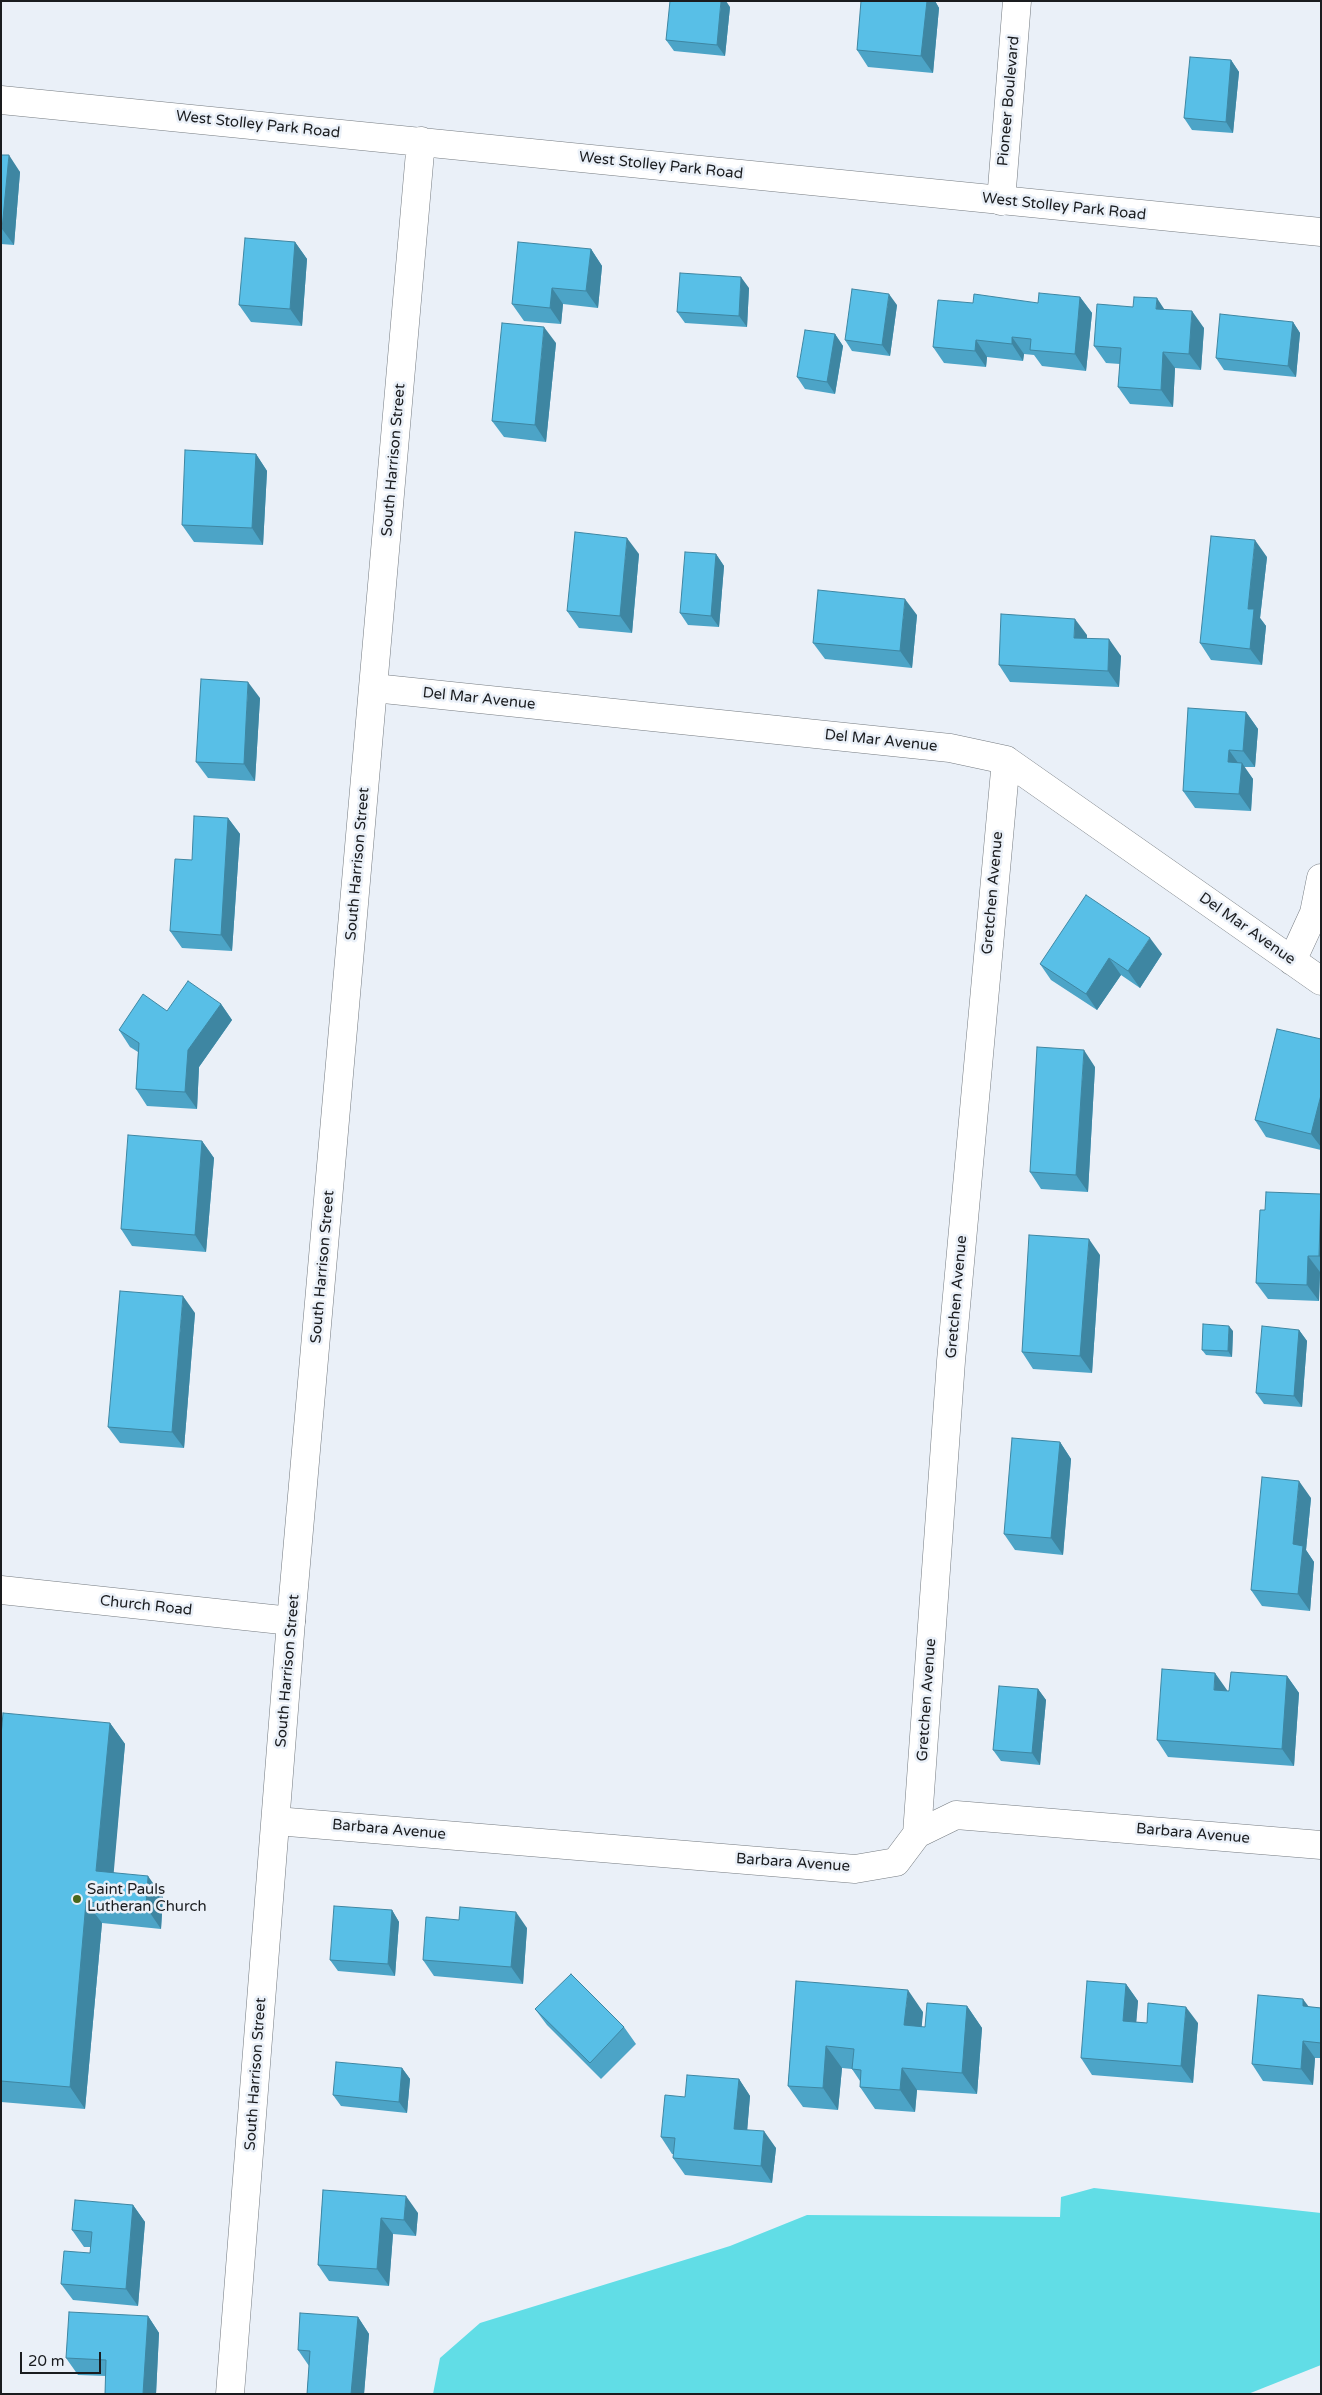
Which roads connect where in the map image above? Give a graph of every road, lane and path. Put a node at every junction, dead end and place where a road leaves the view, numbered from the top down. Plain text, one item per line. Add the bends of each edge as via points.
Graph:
1 (1017, 1) edge
2 (1, 100) edge
3 (421, 141) junction
4 (1001, 201) junction
5 (1321, 232) edge
6 (374, 688) junction
7 (1006, 760) junction
8 (1321, 878) edge
9 (1292, 961) junction
10 (1321, 981) edge
11 (1, 1590) edge
12 (292, 1621) junction
13 (276, 1821) junction
14 (917, 1834) junction
15 (1321, 1845) edge
16 (230, 2394) edge

1 - 4 street, Pioneer Boulevard
2 - 3 street, West Stolley Park Road
3 - 4 street, West Stolley Park Road
3 - 6 street, South Harrison Street
4 - 5 street, West Stolley Park Road
6 - 7 street, Del Mar Avenue via 950,748
6 - 12 street, South Harrison Street
7 - 9 street, Del Mar Avenue
7 - 14 street, Gretchen Avenue via 951,1361
8 - 9 street via 1314,913
9 - 10 street, Del Mar Avenue
11 - 12 street, Church Road
12 - 13 street, South Harrison Street
13 - 14 street, Barbara Avenue via 855,1869 896,1862
13 - 16 street, South Harrison Street
14 - 15 street, Barbara Avenue via 956,1815

